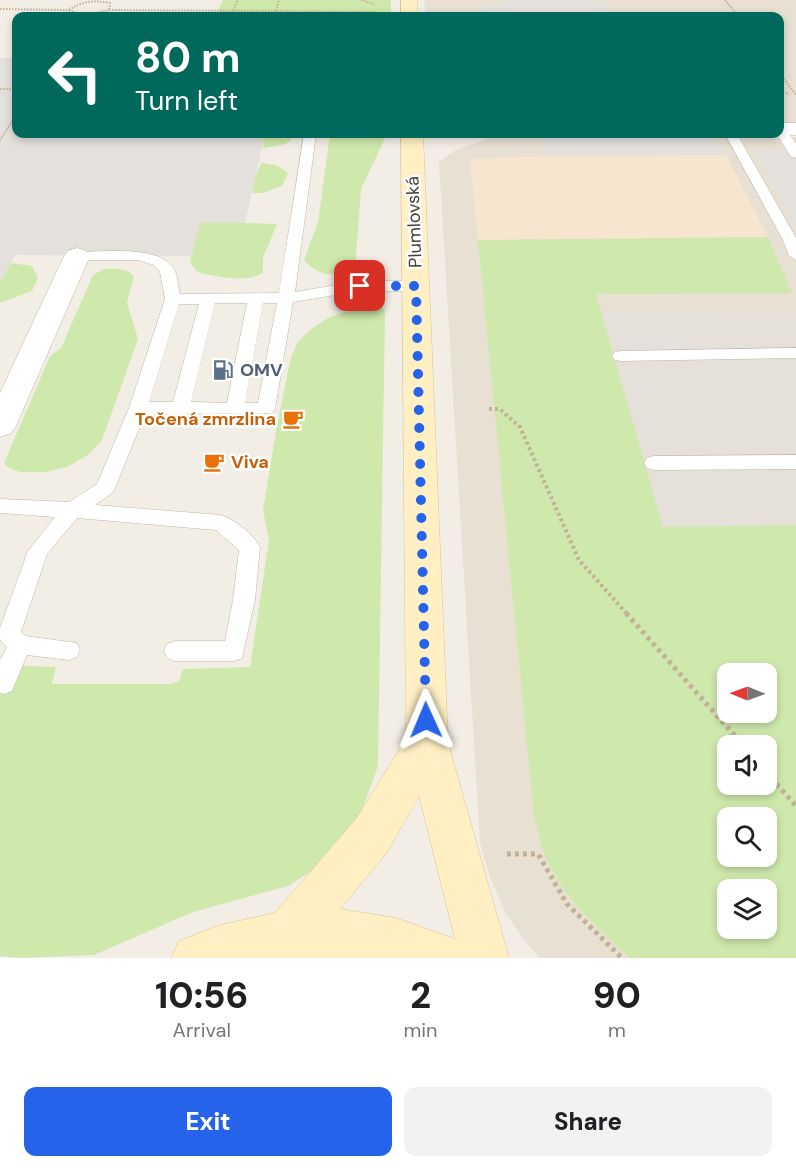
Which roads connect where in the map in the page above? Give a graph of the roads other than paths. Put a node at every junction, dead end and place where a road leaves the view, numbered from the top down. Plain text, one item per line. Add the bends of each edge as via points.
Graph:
1 (784, 135) edge
2 (309, 138) edge
3 (412, 138) edge
4 (733, 138) edge
5 (796, 154) edge
6 (77, 256) joint
7 (796, 256) edge
8 (416, 286) junction
9 (172, 298) junction
10 (208, 298) junction
11 (256, 298) junction
12 (286, 298) junction
13 (796, 353) edge
14 (621, 356) dead end
15 (138, 408) junction
16 (182, 408) junction
17 (235, 409) junction
18 (0, 426) edge
19 (796, 462) edge
20 (654, 463) dead end
21 (0, 506) edge
22 (72, 510) junction
23 (10, 640) edge
24 (69, 650) dead end
25 (175, 651) dead end
26 (4, 684) dead end
27 (427, 743) junction
28 (289, 933) junction
29 (196, 958) edge
30 (440, 958) edge
31 (484, 958) edge

1 - 5 lane
2 - 12 lane
3 - 8 main road, Plumlovská
4 - 7 lane
6 - 9 lane via 139,256 159,262 167,271
6 - 18 street
8 - 12 lane via 360,286
8 - 27 main road, Plumlovská
9 - 10 lane
9 - 15 lane
10 - 11 lane
10 - 16 lane
11 - 12 lane
11 - 17 lane
12 - 17 lane via 266,409
13 - 14 lane
15 - 16 lane
15 - 22 lane via 105,488
16 - 17 lane
19 - 20 lane
21 - 22 lane
22 - 23 lane via 38,551
22 - 25 lane via 221,523 250,548 234,651
23 - 24 lane
23 - 26 lane via 10,663
27 - 28 main road via 372,835
27 - 31 main road, Plumlovská
28 - 29 main road via 235,944
28 - 30 main road via 347,934 396,942

